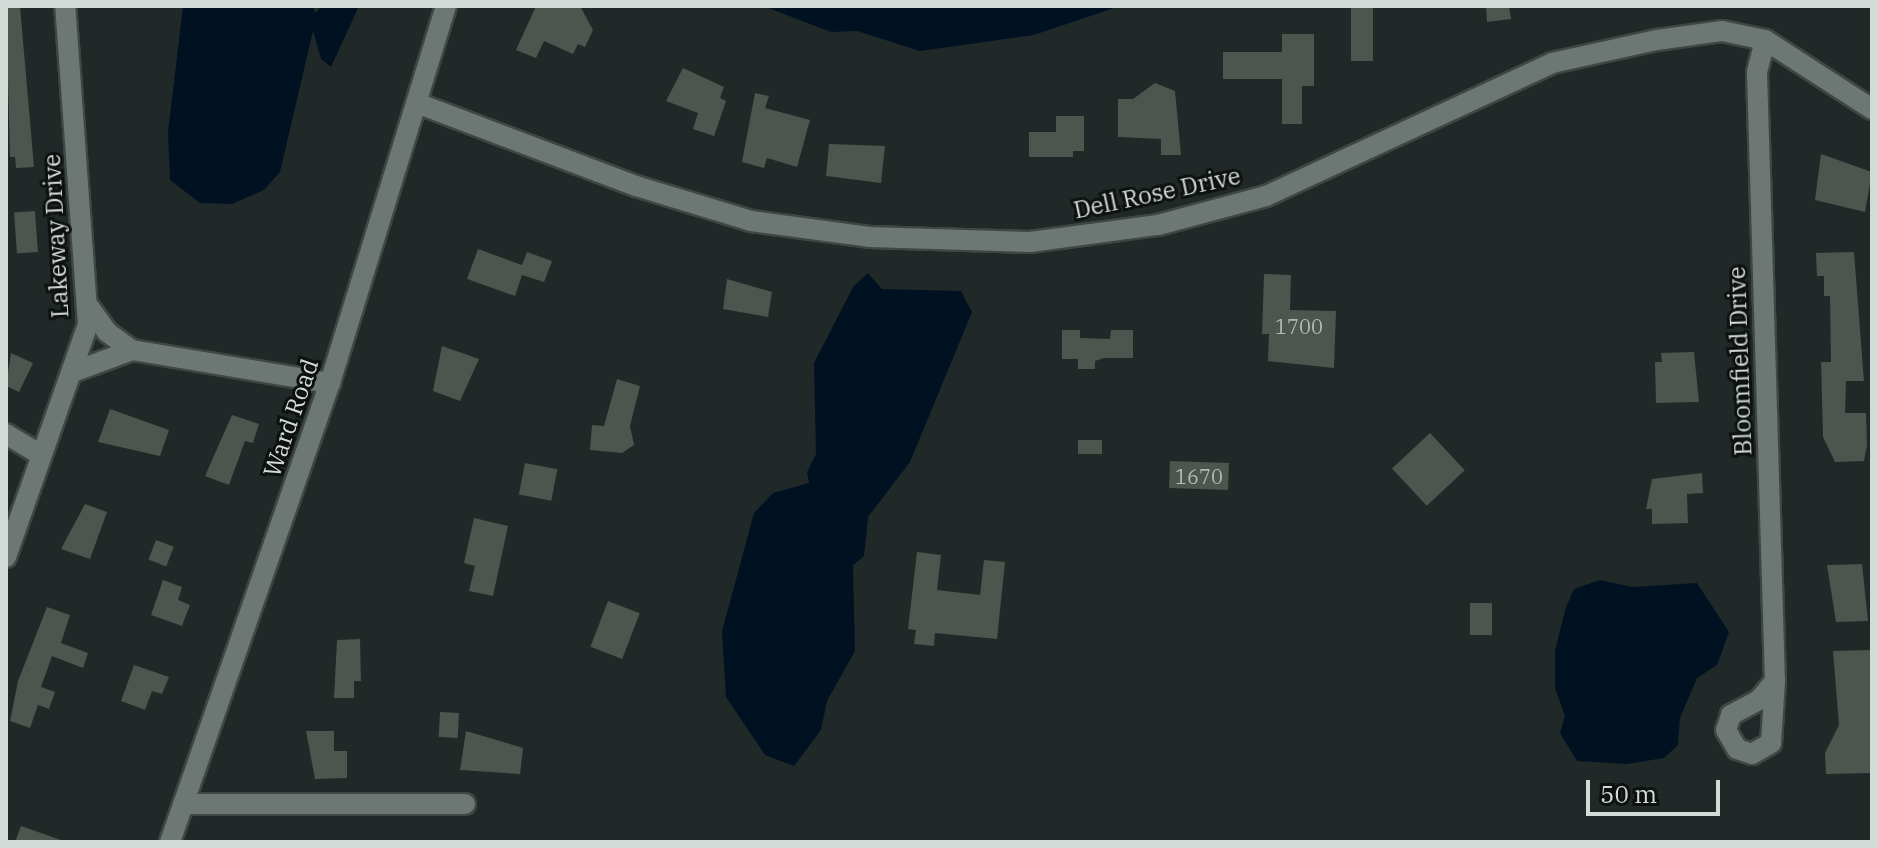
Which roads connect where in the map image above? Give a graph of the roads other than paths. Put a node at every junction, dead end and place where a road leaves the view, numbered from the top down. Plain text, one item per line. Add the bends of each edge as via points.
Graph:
1 (65, 6) edge
2 (446, 6) edge
3 (1765, 40) junction
4 (419, 104) junction
5 (1872, 109) edge
6 (89, 307) junction
7 (132, 350) junction
8 (73, 372) junction
9 (330, 383) junction
10 (6, 434) edge
11 (41, 455) junction
12 (6, 557) edge
13 (1775, 681) dead end
14 (183, 804) junction
15 (465, 804) dead end
16 (170, 842) edge

1 - 6 street, Lakeway Drive
2 - 4 street, Ward Road
3 - 4 street, Dell Rose Drive via 1708,32 1581,55 1516,78 1266,196 1158,225 1030,242 869,237 751,221 636,186
3 - 5 street, Dell Rose Drive
3 - 13 street, Bloomfield Drive via 1757,72
4 - 9 street, Ward Road
6 - 7 street via 107,332
6 - 8 street, Lakeway Drive
7 - 8 street
7 - 9 street
8 - 11 street, Lakeway Drive
9 - 14 street, Ward Road
10 - 11 street
11 - 12 street, Lakeway Drive
14 - 15 street
14 - 16 street, Ward Road

